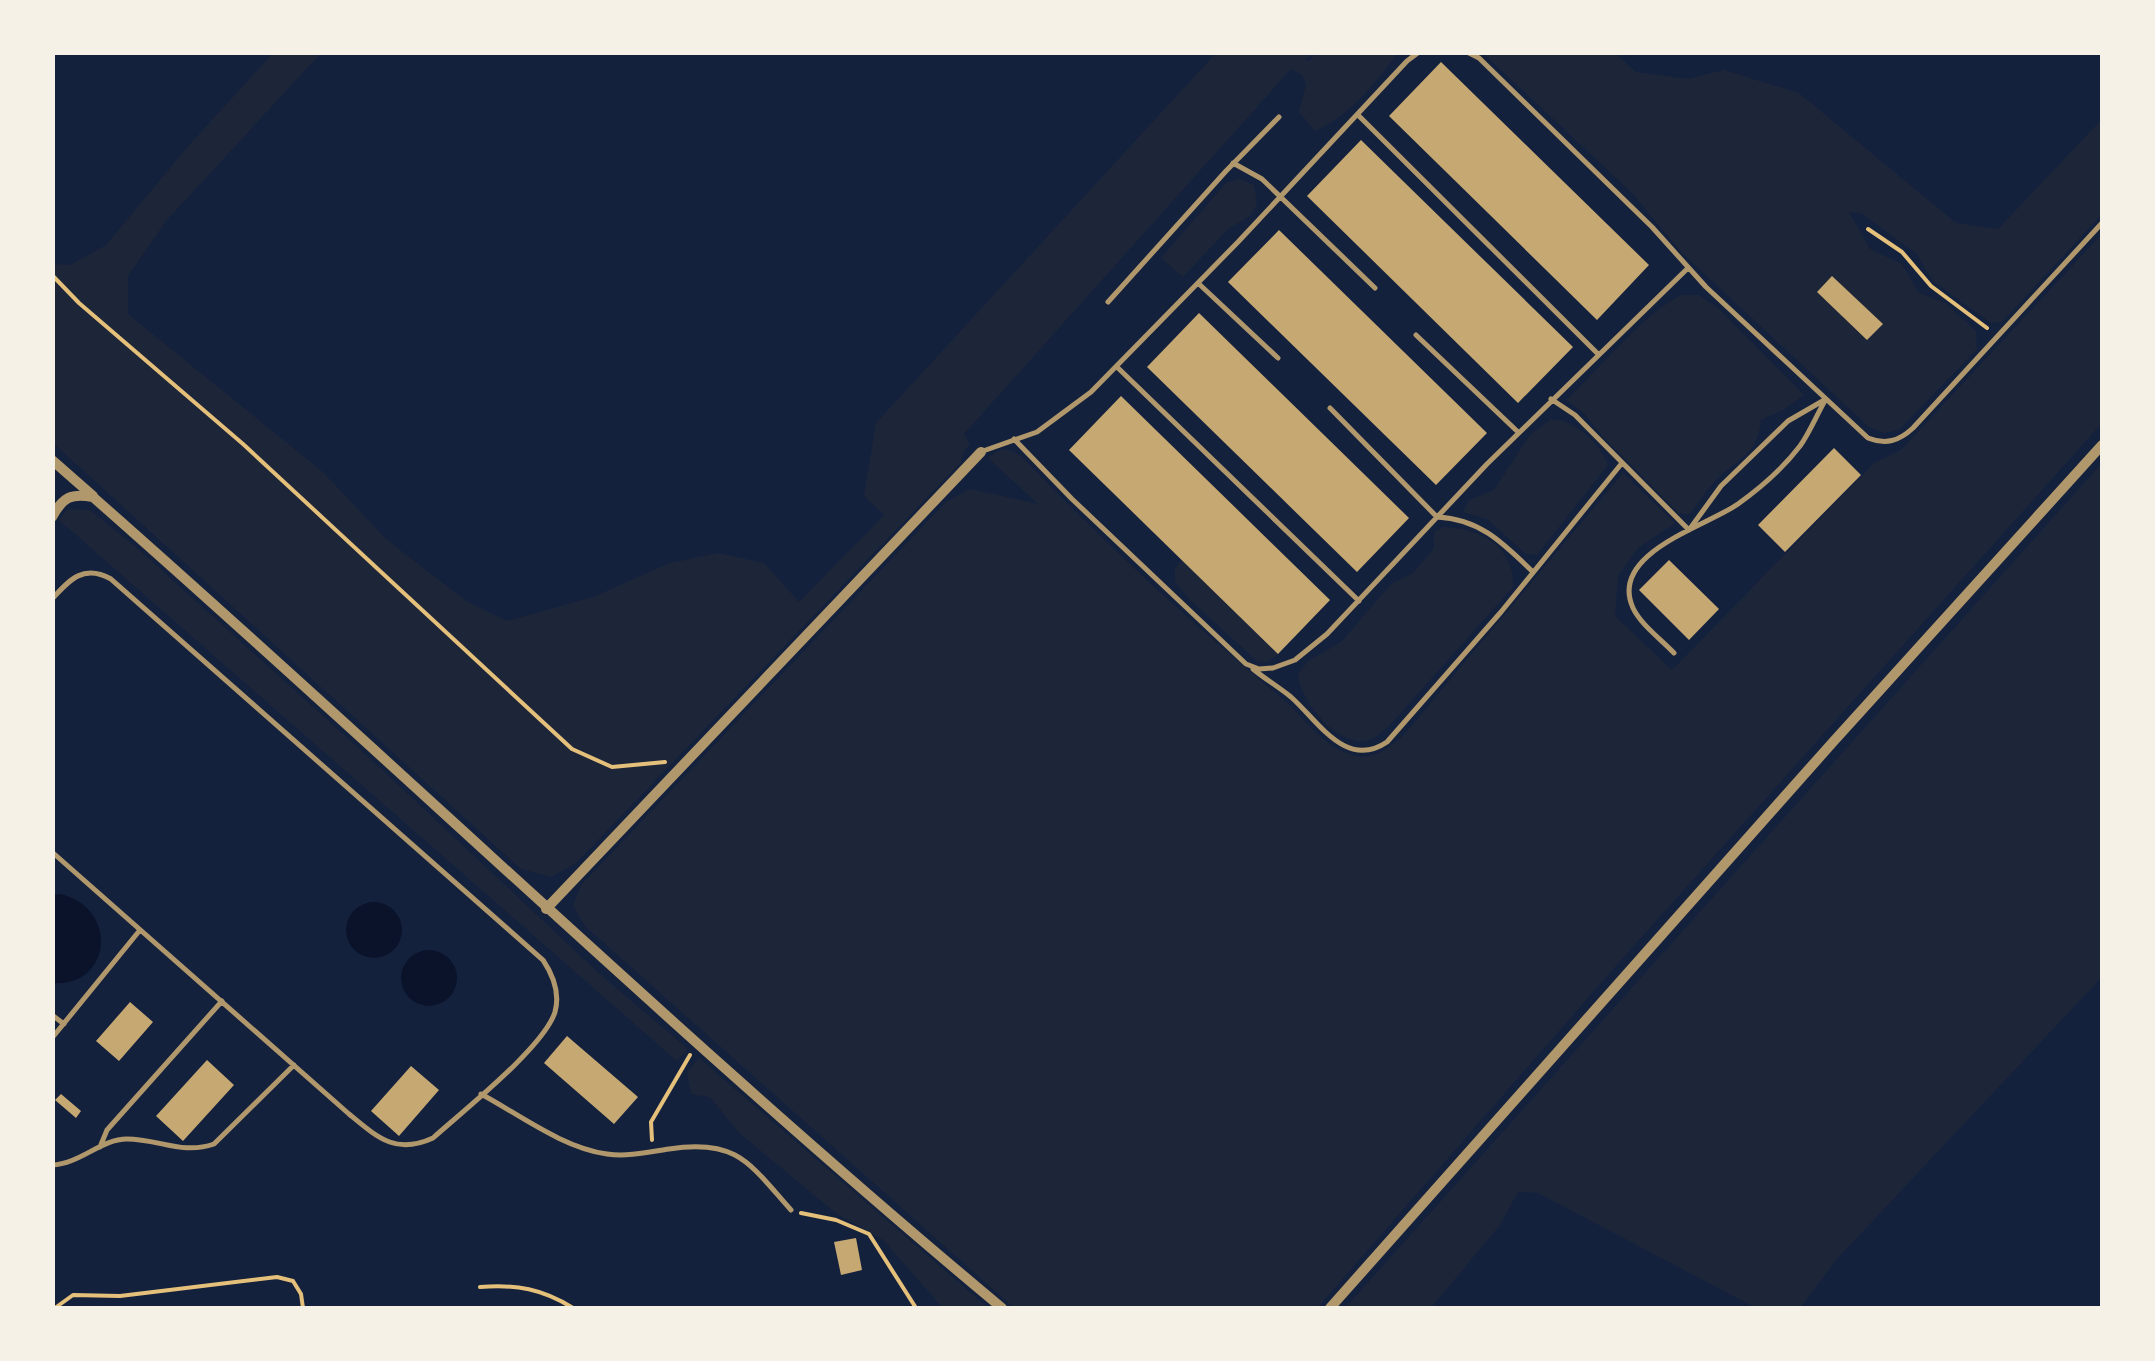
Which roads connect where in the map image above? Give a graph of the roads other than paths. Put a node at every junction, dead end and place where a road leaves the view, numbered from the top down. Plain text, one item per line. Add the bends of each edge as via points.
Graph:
1 (1419, 52) edge
2 (1468, 52) edge
3 (1358, 116) junction
4 (1278, 118) dead end
5 (1233, 163) junction
6 (1279, 199) junction
7 (2102, 223) edge
8 (1687, 268) junction
9 (1198, 283) junction
10 (1375, 288) dead end
11 (1108, 302) dead end
12 (1416, 335) dead end
13 (1598, 354) junction
14 (1278, 358) dead end
15 (1116, 366) junction
16 (1826, 399) junction
17 (1552, 400) junction
18 (1330, 408) dead end
19 (1518, 432) junction
20 (1014, 439) junction
21 (2102, 444) edge
22 (981, 452) joint
23 (52, 460) edge
24 (1622, 463) junction
25 (94, 497) junction
26 (52, 517) edge
27 (1437, 517) junction
28 (1688, 530) junction
29 (1534, 572) junction
30 (52, 599) edge
31 (1359, 601) junction
32 (1674, 654) dead end
33 (1246, 664) junction
34 (52, 852) edge
35 (546, 909) junction
36 (140, 930) junction
37 (222, 1002) junction
38 (52, 1016) edge
39 (64, 1024) junction
40 (52, 1038) edge
41 (294, 1065) junction
42 (481, 1094) junction
43 (100, 1147) junction
44 (52, 1165) edge
45 (792, 1210) road end
46 (1002, 1308) edge
47 (1330, 1308) edge

1 - 3 lane
2 - 8 lane via 1574,149
3 - 6 lane
3 - 13 lane
4 - 5 lane
5 - 6 lane via 1262,179
5 - 11 lane
6 - 9 lane
6 - 10 lane
7 - 16 lane via 1902,439 1868,438
8 - 13 lane
8 - 16 lane
9 - 14 lane
9 - 15 lane
12 - 19 lane
13 - 17 lane
15 - 20 lane via 1037,432
15 - 31 lane
16 - 28 lane via 1788,421 1721,486
16 - 28 lane via 1800,446 1764,482 1736,506
17 - 19 lane
17 - 24 lane
18 - 27 lane
19 - 27 lane
20 - 22 lane
20 - 33 lane
21 - 47 street
22 - 35 street
23 - 25 street
24 - 28 lane
24 - 29 lane
25 - 26 street via 62,500
25 - 35 street
27 - 29 lane via 1458,518 1494,534
27 - 31 lane
28 - 32 lane via 1656,547 1634,577 1630,598
29 - 33 lane via 1378,748 1365,751 1329,738
30 - 42 lane via 82,572 111,579 543,960 556,992 550,1023
31 - 33 lane via 1295,660 1273,668
34 - 36 lane
35 - 46 street
36 - 37 lane
36 - 39 lane
37 - 41 lane
37 - 43 lane via 107,1130
38 - 39 lane
39 - 40 lane
41 - 42 lane via 366,1128 399,1146 434,1138
41 - 43 lane via 214,1144 177,1149 123,1138
42 - 45 lane via 606,1154 729,1150
43 - 44 lane

